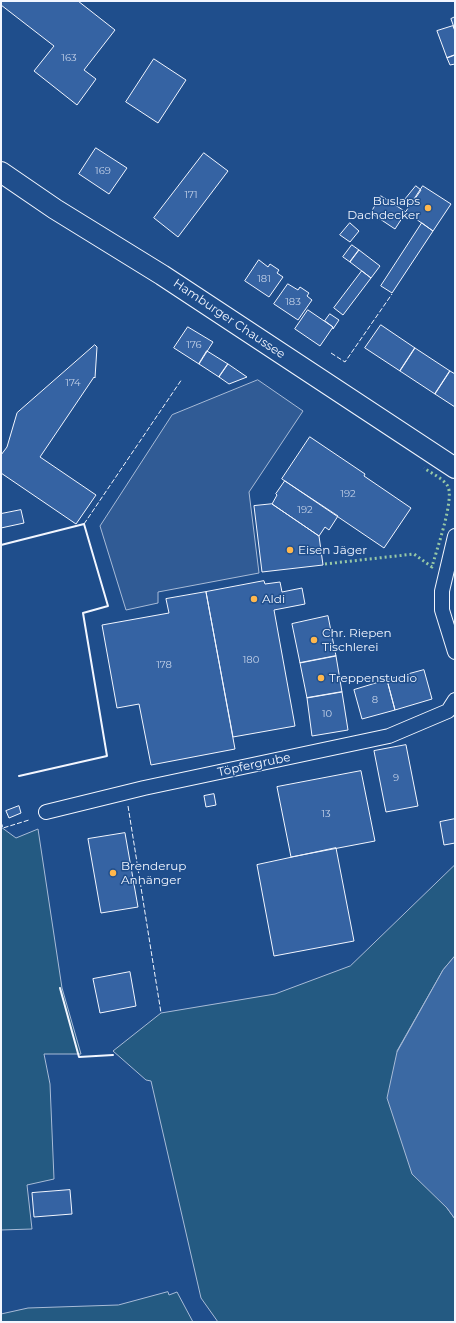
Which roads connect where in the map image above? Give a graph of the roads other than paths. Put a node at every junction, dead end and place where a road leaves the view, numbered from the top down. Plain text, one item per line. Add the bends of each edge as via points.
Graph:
1 (1, 172) edge
2 (455, 468) edge
3 (455, 536) edge
4 (455, 652) edge
5 (455, 700) edge
6 (46, 812) dead end

1 - 2 main road, Hamburger Chaussee via 55,209 160,273
3 - 4 street via 442,591 442,610
5 - 6 street, Töpfergrube via 448,711 389,736 144,788

